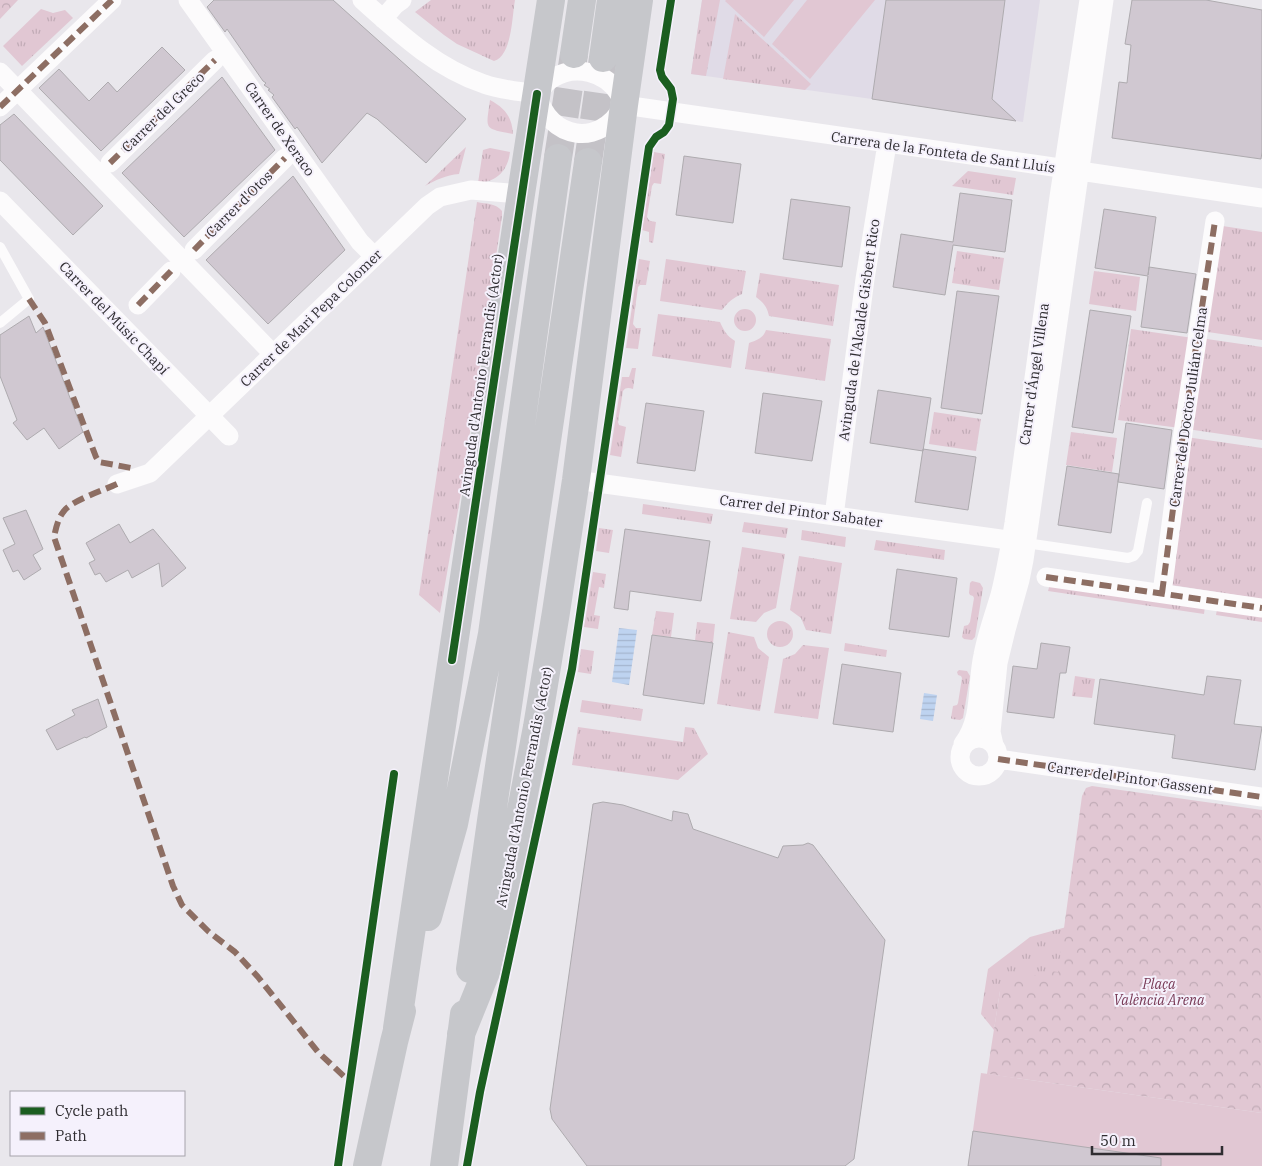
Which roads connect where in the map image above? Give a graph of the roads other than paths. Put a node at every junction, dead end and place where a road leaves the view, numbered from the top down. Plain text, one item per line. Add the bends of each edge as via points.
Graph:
1 (112, 0) edge
2 (188, 0) edge
3 (362, 0) edge
4 (402, 0) edge
5 (551, 0) edge
6 (582, 0) edge
7 (611, 0) edge
8 (639, 0) edge
9 (1089, 0) edge
10 (1104, 0) edge
11 (383, 19) junction
12 (574, 54) tunnel mouth
13 (603, 58) tunnel mouth
14 (215, 60) dead end
15 (0, 72) edge
16 (18, 90) junction
17 (536, 94) junction
18 (624, 105) junction
19 (0, 107) edge
20 (887, 144) junction
21 (285, 158) dead end
22 (558, 158) tunnel mouth
23 (588, 162) tunnel mouth
24 (110, 163) dead end
25 (1071, 170) junction
26 (521, 194) junction
27 (1262, 198) edge
28 (3, 210) edge
29 (1214, 220) dead end
30 (0, 247) edge
31 (194, 250) dead end
32 (374, 256) junction
33 (170, 272) dead end
34 (138, 305) dead end
35 (0, 323) edge
36 (274, 354) junction
37 (209, 416) junction
38 (228, 436) dead end
39 (576, 480) junction
40 (117, 484) dead end
41 (1147, 503) dead end
42 (834, 516) junction
43 (1018, 542) junction
44 (1046, 577) dead end
45 (1162, 593) junction
46 (1262, 608) edge
47 (963, 744) junction
48 (996, 752) junction
49 (1262, 797) edge
50 (397, 1028) junction
51 (461, 1034) junction
52 (367, 1166) edge
53 (444, 1166) edge

1 - 16 street
2 - 32 street, Carrer de Xeraco via 360,242
3 - 11 street
4 - 11 street
5 - 17 main road, Avinguda d'Antonio Ferrandis (Actor)
6 - 12 main road
7 - 13 main road
8 - 18 main road, Avinguda d'Antonio Ferrandis (Actor)
9 - 25 street, Carrer d'Ángel Villena
10 - 25 street, Carrer d'Ángel Villena
11 - 17 street via 414,46 464,77 486,85
14 - 24 street, Carrer del Greco
15 - 16 street
16 - 19 street
16 - 36 street
17 - 18 street via 544,84 566,72 590,72 611,84
17 - 18 street via 544,114 560,128 571,132 597,130 611,122
17 - 26 main road, Avinguda d'Antonio Ferrandis (Actor)
18 - 20 street, Carrera de la Fonteta de Sant Lluís
18 - 39 main road, Avinguda d'Antonio Ferrandis (Actor)
20 - 25 street, Carrera de la Fonteta de Sant Lluís
20 - 42 street, Avinguda de l'Alcalde Gisbert Rico via 865,279
21 - 31 street, Carrer d'Otos
22 - 50 main road, Avinguda d'Antonio Ferrandis (Actor) via 492,634 454,824
23 - 51 main road, Avinguda d'Antonio Ferrandis (Actor)
25 - 27 street, Carrera de la Fonteta de Sant Lluís
25 - 43 street, Carrer d'Ángel Villena
26 - 32 street, Carrer de Mari Pepa Colomer via 470,190 440,197 426,206
26 - 50 main road, Avinguda d'Antonio Ferrandis (Actor)
28 - 37 street, Carrer del Músic Chapí
29 - 45 street, Carrer del Doctor Julián Celma
30 - 35 lane via 29,299
32 - 36 street, Carrer de Mari Pepa Colomer
33 - 34 street
36 - 37 street, Carrer de Mari Pepa Colomer
37 - 38 street, Carrer del Músic Chapí
37 - 40 street, Carrer de Mari Pepa Colomer via 150,473
39 - 42 street, Carrer del Pintor Sabater
39 - 51 main road, Avinguda d'Antonio Ferrandis (Actor) via 537,727 510,867 486,972
41 - 43 lane via 1138,551 1128,558
42 - 43 street, Carrer del Pintor Sabater
43 - 47 street, Carrer d'Ángel Villena via 987,635 976,717
43 - 48 street, Carrer d'Ángel Villena via 1020,580 998,663 991,732
44 - 45 street
45 - 46 street
47 - 48 street via 979,737 988,739
47 - 48 street via 959,754 961,765 968,774 978,777 989,774 996,766
48 - 49 street, Carrer del Pintor Gassent
50 - 52 main road, Avinguda d'Antonio Ferrandis (Actor)
51 - 53 main road, Avinguda d'Antonio Ferrandis (Actor)

